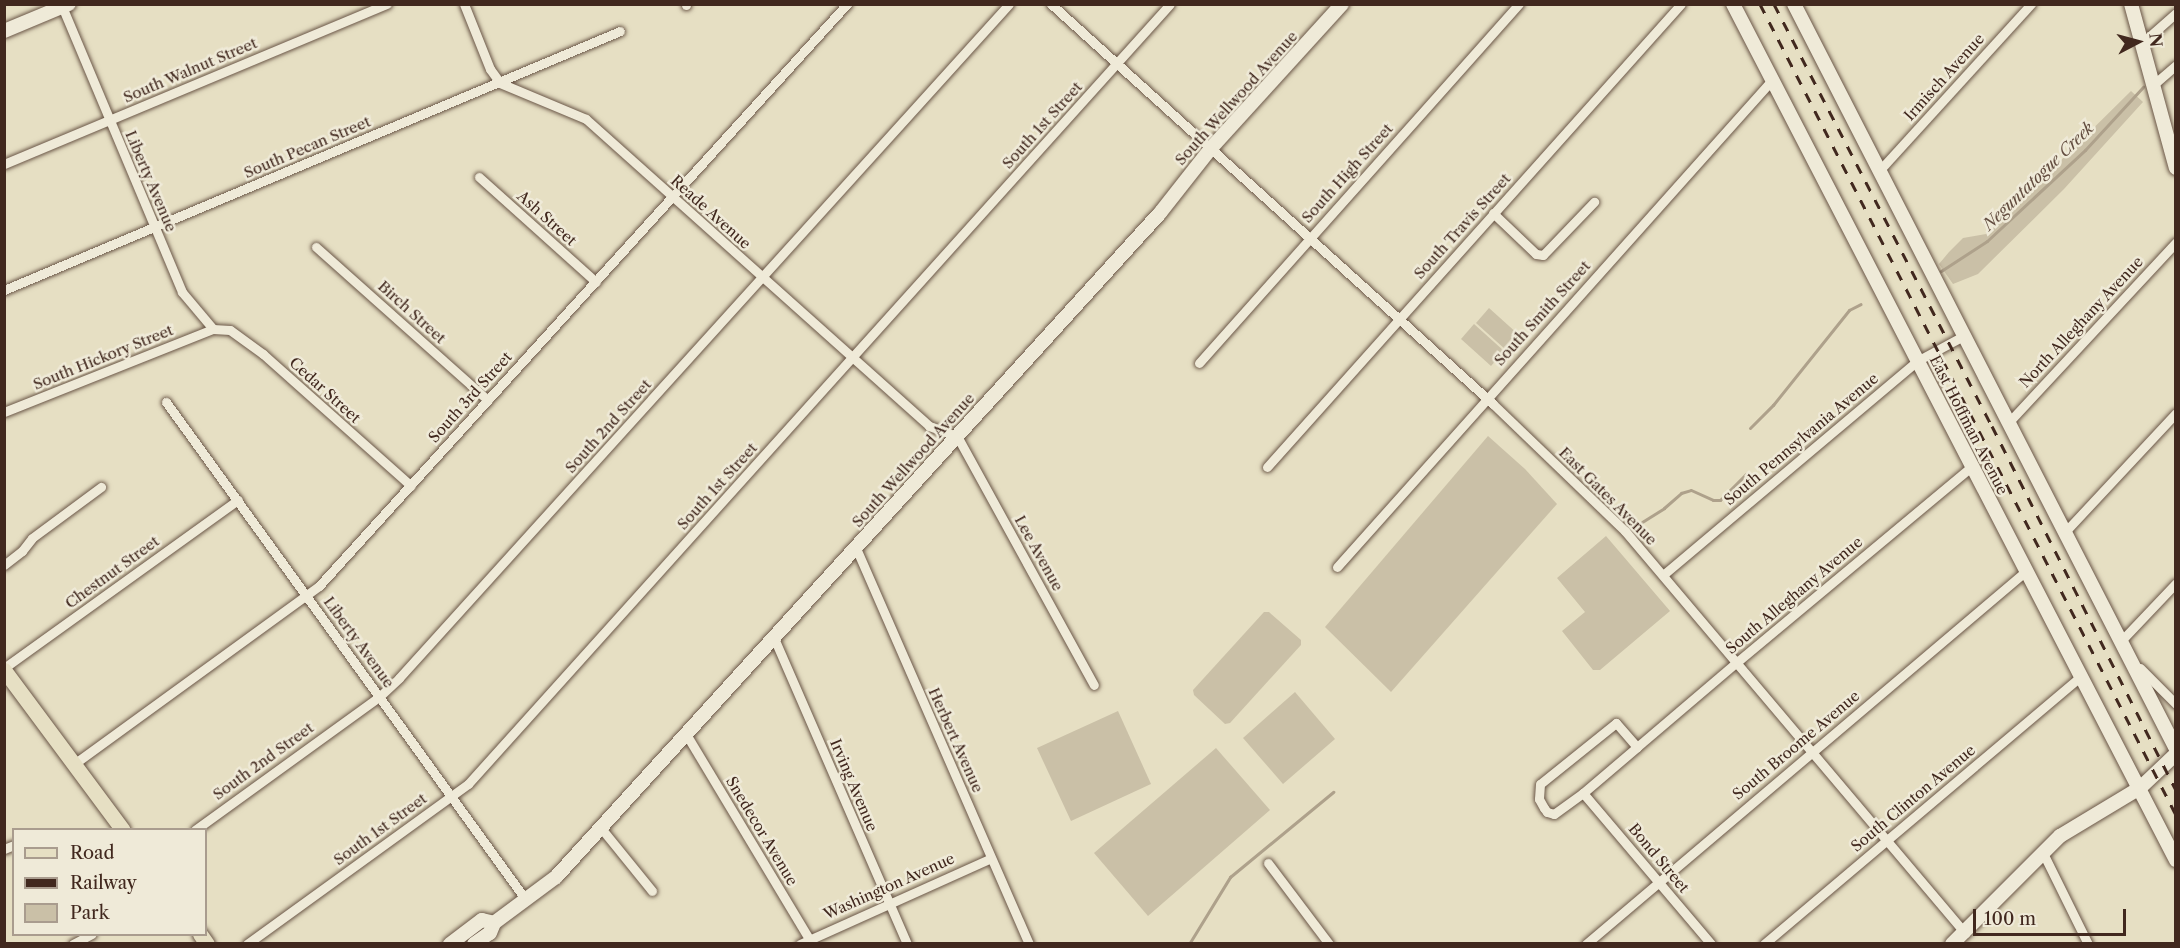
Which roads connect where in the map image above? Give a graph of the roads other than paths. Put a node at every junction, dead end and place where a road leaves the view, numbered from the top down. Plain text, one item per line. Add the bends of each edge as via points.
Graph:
1 (387, 4) edge
2 (464, 4) edge
3 (846, 4) edge
4 (1009, 4) edge
5 (1051, 4) edge
6 (1170, 4) edge
7 (1342, 4) edge
8 (1519, 4) edge
9 (1681, 4) edge
10 (1733, 4) edge
11 (1794, 4) edge
12 (2031, 4) edge
13 (2131, 4) edge
14 (64, 5) edge
15 (2175, 13) edge
16 (4, 31) edge
17 (620, 31) dead end
18 (2142, 43) junction
19 (1117, 64) junction
20 (2175, 65) edge
21 (1772, 80) junction
22 (500, 83) junction
23 (2153, 85) junction
24 (110, 121) junction
25 (1212, 147) junction
26 (4, 164) edge
27 (2175, 168) edge
28 (1879, 171) junction
29 (479, 177) dead end
30 (672, 197) junction
31 (1593, 202) dead end
32 (1493, 213) junction
33 (155, 227) junction
34 (1311, 237) junction
35 (2175, 242) edge
36 (316, 247) dead end
37 (762, 278) junction
38 (596, 282) junction
39 (4, 290) edge
40 (1400, 318) junction
41 (213, 329) junction
42 (1965, 335) junction
43 (852, 359) junction
44 (1917, 361) junction
45 (1199, 363) dead end
46 (1486, 397) junction
47 (488, 400) junction
48 (166, 402) dead end
49 (4, 412) edge
50 (2175, 412) edge
51 (2008, 423) junction
52 (957, 436) junction
53 (1971, 466) junction
54 (1267, 467) dead end
55 (411, 486) junction
56 (100, 488) dead end
57 (238, 500) junction
58 (2064, 533) junction
59 (856, 548) junction
60 (4, 565) edge
61 (1337, 567) dead end
62 (2026, 571) junction
63 (1663, 575) junction
64 (2175, 583) edge
65 (308, 596) junction
66 (774, 638) junction
67 (2120, 642) junction
68 (1737, 663) junction
69 (4, 669) edge
70 (2081, 676) junction
71 (1094, 685) dead end
72 (380, 696) junction
73 (2175, 704) edge
74 (686, 734) junction
75 (1637, 747) junction
76 (1812, 751) junction
77 (2175, 751) edge
78 (74, 764) junction
79 (2140, 788) junction
80 (1583, 793) junction
81 (452, 795) junction
82 (122, 828) edge
83 (198, 828) edge
84 (601, 828) junction
85 (1887, 840) junction
86 (2042, 851) junction
87 (991, 858) junction
88 (2175, 860) edge
89 (1268, 863) dead end
90 (1659, 881) junction
91 (652, 891) dead end
92 (526, 900) junction
93 (889, 903) junction
94 (494, 923) junction
95 (1965, 933) junction
96 (88, 936) edge
97 (807, 942) edge
98 (73, 944) edge
99 (247, 944) edge
100 (450, 944) edge
101 (474, 944) edge
102 (907, 944) edge
103 (1029, 944) edge
104 (1329, 944) edge
105 (1586, 944) edge
106 (1711, 944) edge
107 (1764, 944) edge
108 (1952, 944) edge
109 (2088, 944) edge

1 - 24 street, South Walnut Street
2 - 22 street via 490,69
3 - 30 street, South 3rd Street
4 - 37 street, South 2nd Street
5 - 19 street, East Gates Avenue
6 - 19 street, South 1st Street
7 - 25 main road, South Wellwood Avenue
8 - 34 street, South High Street
9 - 32 street, South Travis Street
10 - 21 main road, East Hoffman Avenue
11 - 28 main road
12 - 28 street, Irmisch Avenue
13 - 18 main road
14 - 16 main road
14 - 24 street, Liberty Avenue
15 - 18 street
17 - 22 street, South Pecan Street
18 - 23 main road
19 - 25 street, East Gates Avenue
19 - 43 street, South 1st Street
20 - 23 street
21 - 44 main road, East Hoffman Avenue
21 - 46 street, South Smith Street
22 - 30 street, Reade Avenue via 586,118
22 - 33 street, South Pecan Street
23 - 27 main road
24 - 26 street, South Walnut Street
24 - 33 street, Liberty Avenue
25 - 34 street, East Gates Avenue
25 - 52 main road, South Wellwood Avenue via 1160,213
28 - 42 main road
29 - 38 street, Ash Street
30 - 37 street, Reade Avenue
30 - 38 street, South 3rd Street
31 - 32 street via 1544,255 1536,254
32 - 40 street, South Travis Street
33 - 39 street, South Pecan Street
33 - 41 street, Liberty Avenue via 182,292
34 - 40 street, East Gates Avenue
34 - 45 street, South High Street
35 - 51 street, North Alleghany Avenue
36 - 47 street, Birch Street
37 - 43 street, Reade Avenue
37 - 72 street, South 2nd Street
38 - 47 street, South 3rd Street
40 - 46 street, East Gates Avenue
40 - 54 street, South Travis Street
41 - 49 street, South Hickory Street
41 - 55 street, Cedar Street via 230,330 244,338
42 - 44 street, South Pennsylvania Avenue
42 - 51 main road
43 - 52 street, Reade Avenue via 929,426
43 - 81 street, South 1st Street via 468,784
44 - 53 main road, East Hoffman Avenue
44 - 63 street, South Pennsylvania Avenue
46 - 61 street, South Smith Street
46 - 63 street, East Gates Avenue via 1625,531
47 - 55 street, South 3rd Street
48 - 57 street, Liberty Avenue
50 - 58 street
51 - 58 main road
52 - 59 main road, South Wellwood Avenue
52 - 71 street, Lee Avenue
53 - 62 main road, East Hoffman Avenue
53 - 68 street, South Alleghany Avenue
55 - 65 street, South 3rd Street
56 - 60 street via 32,538
57 - 65 street, Liberty Avenue
57 - 69 street, Chestnut Street
58 - 67 main road
59 - 66 main road, South Wellwood Avenue
59 - 87 street, Herbert Avenue
62 - 70 main road, East Hoffman Avenue
62 - 76 street, South Broome Avenue
63 - 68 street, East Gates Avenue
64 - 67 street
65 - 72 street, Liberty Avenue
65 - 78 street, South 3rd Street
66 - 74 main road, South Wellwood Avenue
66 - 93 street, Irving Avenue
67 - 73 street
67 - 77 main road
68 - 75 street, South Alleghany Avenue
68 - 76 street, East Gates Avenue
69 - 78 main road
70 - 79 main road, East Hoffman Avenue
70 - 85 street, South Clinton Avenue
72 - 81 street, Liberty Avenue
72 - 83 street, South 2nd Street
74 - 84 main road, South Wellwood Avenue
74 - 97 street, Snedecor Avenue
75 - 80 street, South Alleghany Avenue
75 - 80 street, South Alleghany Avenue via 1616,723 1540,784 1539,793 1544,808 1551,814
76 - 85 street, East Gates Avenue
76 - 90 street, South Broome Avenue
77 - 79 main road
78 - 82 main road
79 - 86 main road
79 - 88 main road, East Hoffman Avenue
80 - 90 street, Bond Street
81 - 92 street, Liberty Avenue
81 - 99 street, South 1st Street
84 - 91 street
84 - 92 main road, South Wellwood Avenue via 556,877
85 - 95 street, East Gates Avenue
85 - 107 street, South Clinton Avenue
86 - 95 main road
86 - 109 street
87 - 93 street, Washington Avenue
87 - 103 street, Herbert Avenue
89 - 104 street
90 - 105 street, South Broome Avenue
90 - 106 street, Bond Street
92 - 94 main road, South Wellwood Avenue
93 - 97 street, Washington Avenue
93 - 102 street, Irving Avenue
94 - 100 main road, South Wellwood Avenue via 482,920
94 - 101 main road, South Wellwood Avenue via 490,933
95 - 108 main road
96 - 98 street

